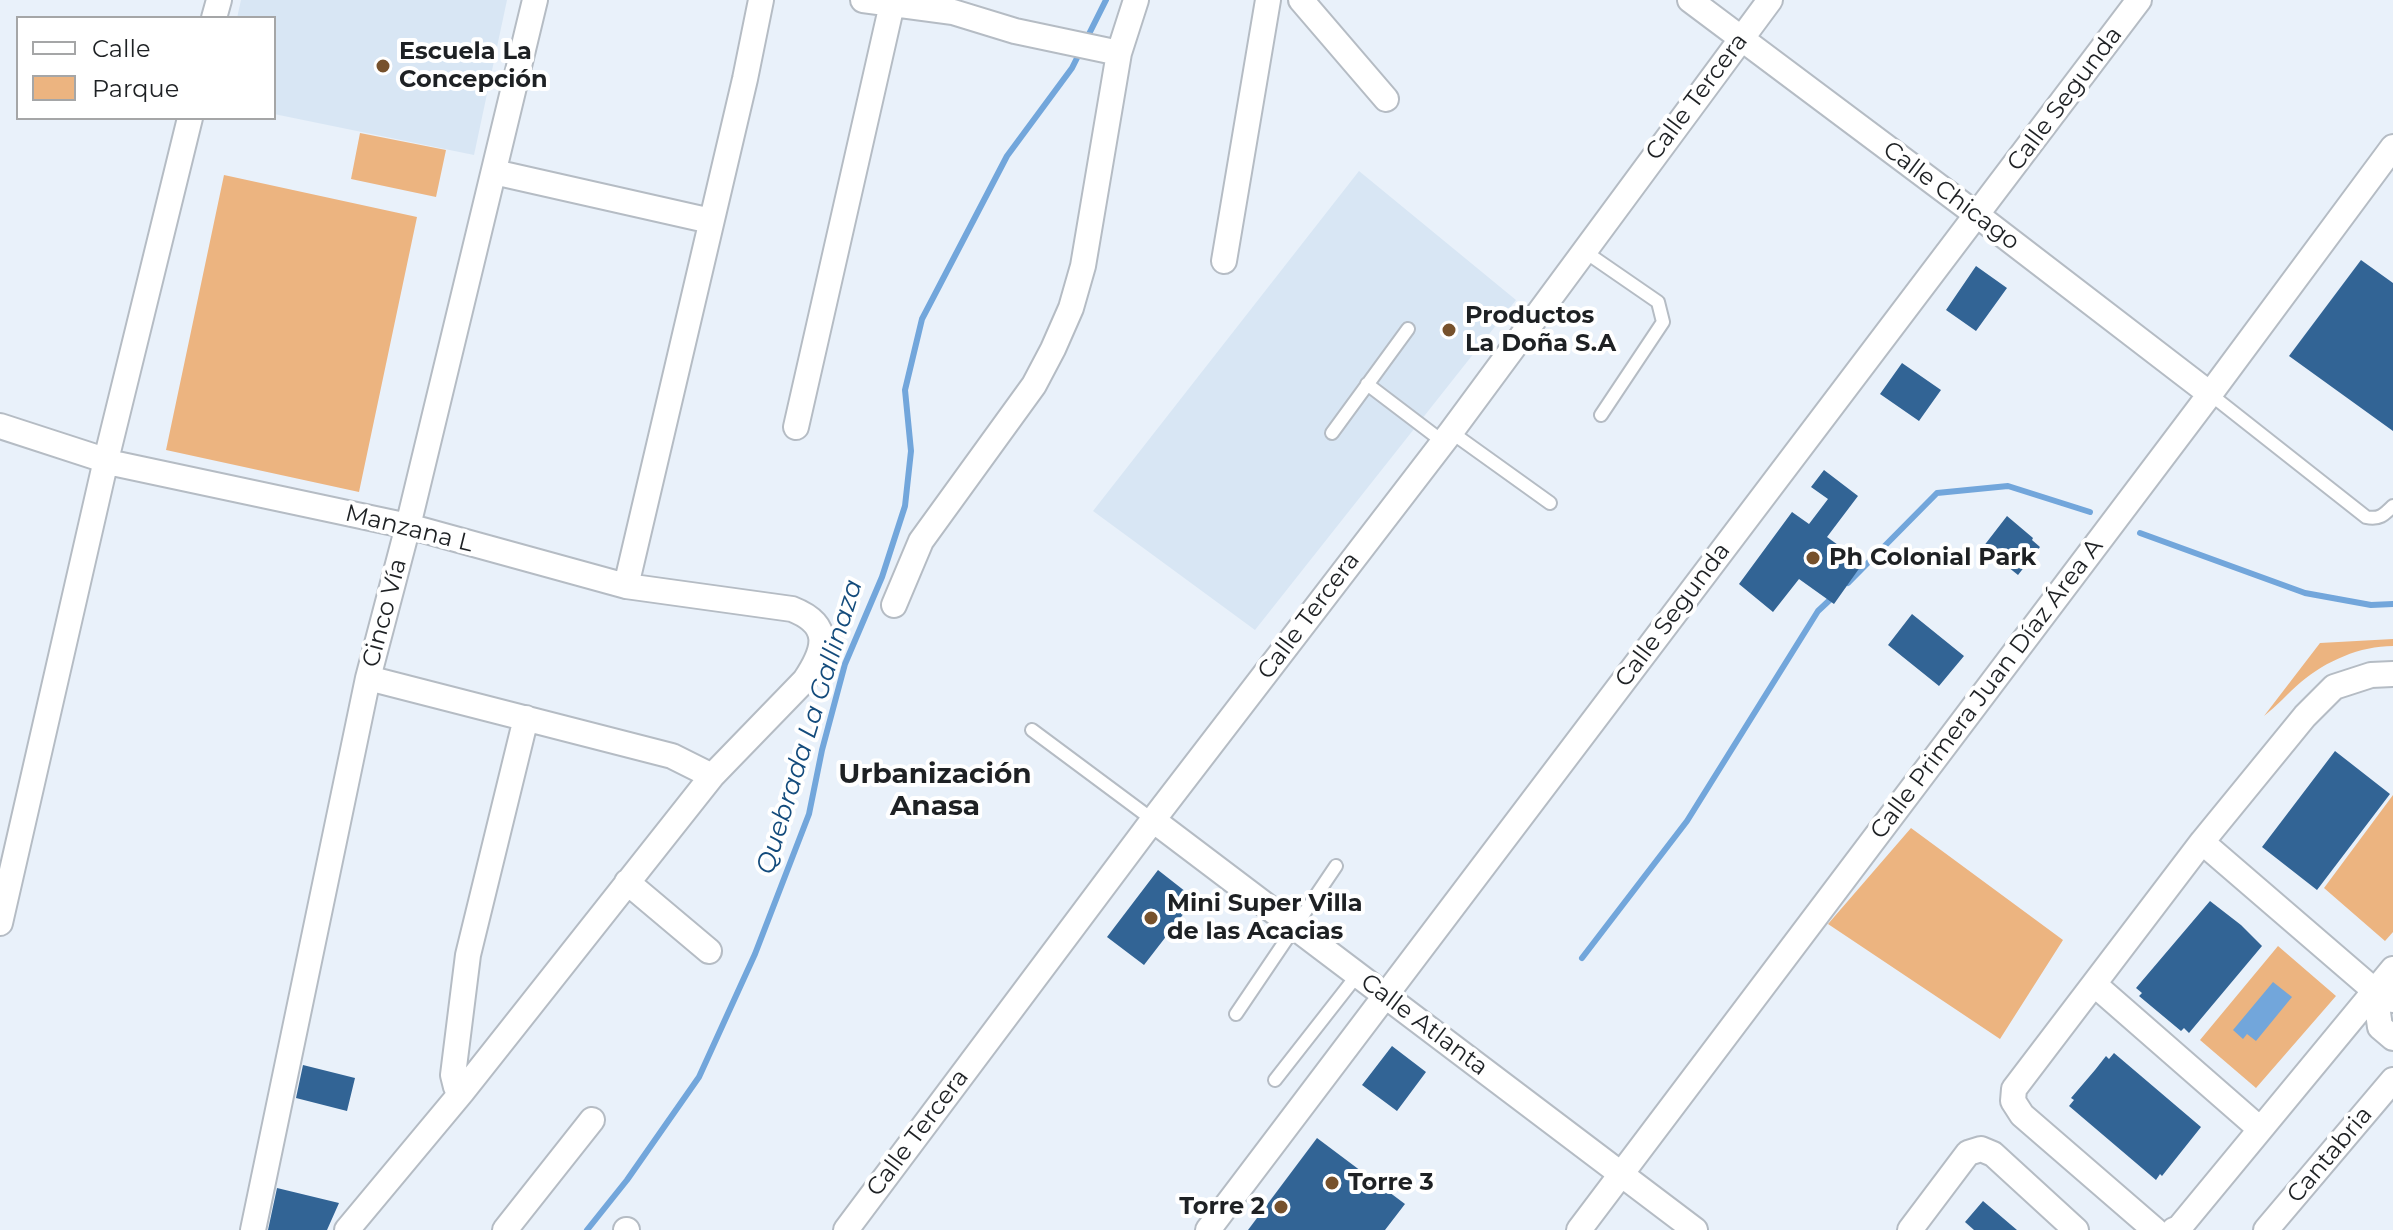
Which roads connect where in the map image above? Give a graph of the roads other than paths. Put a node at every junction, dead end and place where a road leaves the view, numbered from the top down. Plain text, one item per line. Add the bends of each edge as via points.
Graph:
1 (535, 0) edge
2 (761, 0) edge
3 (863, 0) edge
4 (1136, 0) edge
5 (1268, 0) edge
6 (1301, 0) edge
7 (1690, 0) edge
8 (1770, 0) edge
9 (2139, 0) edge
10 (892, 4) junction
11 (1740, 40) junction
12 (1110, 51) junction
13 (1386, 99) dead end
14 (190, 120) edge
15 (2393, 147) edge
16 (494, 172) junction
17 (1977, 215) junction
18 (711, 221) junction
19 (1584, 251) junction
20 (1224, 261) dead end
21 (1408, 329) dead end
22 (1367, 384) junction
23 (2210, 394) junction
24 (1601, 415) dead end
25 (0, 426) edge
26 (796, 427) dead end
27 (1332, 433) dead end
28 (1447, 436) junction
29 (119, 464) junction
30 (1550, 503) dead end
31 (2393, 506) edge
32 (408, 526) junction
33 (626, 586) junction
34 (894, 605) dead end
35 (2393, 674) edge
36 (368, 678) junction
37 (526, 718) junction
38 (1032, 730) dead end
39 (712, 776) junction
40 (1153, 820) junction
41 (2202, 842) junction
42 (1336, 866) dead end
43 (627, 882) junction
44 (0, 923) edge
45 (1294, 926) junction
46 (709, 951) dead end
47 (1358, 974) junction
48 (2389, 982) edge
49 (2094, 984) junction
50 (1385, 994) junction
51 (1236, 1014) dead end
52 (2393, 1038) edge
53 (1275, 1080) dead end
54 (2393, 1080) edge
55 (462, 1092) junction
56 (592, 1120) dead end
57 (2260, 1129) junction
58 (1620, 1174) junction
59 (253, 1230) edge
60 (347, 1230) edge
61 (505, 1230) edge
62 (846, 1230) edge
63 (1208, 1230) edge
64 (1579, 1230) edge
65 (1695, 1230) edge
66 (1910, 1230) edge
67 (2076, 1230) edge
68 (2155, 1230) edge
69 (2174, 1230) edge
70 (2266, 1230) edge

1 - 16 street, Cinco Vía
2 - 18 street
3 - 10 street
4 - 12 street
5 - 20 street
6 - 13 street
7 - 11 street, Calle Chicago
8 - 11 street, Calle Tercera
9 - 17 street, Calle Segunda
10 - 12 street via 953,12
10 - 26 street
11 - 17 street, Calle Chicago
11 - 19 street, Calle Tercera
12 - 34 street via 1083,266 1071,308 1034,385 921,541
14 - 29 street
15 - 23 street, Calle Primera Juan Díaz Área A
16 - 18 street
16 - 32 street, Cinco Vía
17 - 23 street, Calle Chicago
17 - 50 street, Calle Segunda
18 - 33 street
19 - 24 lane via 1658,302 1662,312 1663,322
19 - 28 street, Calle Tercera
21 - 22 lane
22 - 27 lane
22 - 28 lane
23 - 31 lane via 2366,517 2385,515
23 - 58 street, Calle Primera Juan Díaz Área A
25 - 29 street, Manzana L
28 - 30 lane
28 - 40 street, Calle Tercera
29 - 32 street, Manzana L
29 - 44 street
32 - 33 street, Manzana L
32 - 36 street, Cinco Vía
33 - 39 street, Manzana L via 792,609 817,624 821,647 805,680
35 - 41 street via 2334,687
36 - 37 street
36 - 59 street, Cinco Vía
37 - 39 street via 672,756
37 - 55 street via 468,955 453,1075
38 - 40 lane
39 - 43 street
40 - 45 street, Calle Atlanta
40 - 62 street, Calle Tercera
41 - 48 street
41 - 49 street
42 - 45 lane
43 - 46 street
43 - 55 street
45 - 47 street, Calle Atlanta
45 - 51 lane
47 - 50 street, Calle Atlanta
47 - 53 lane
48 - 52 street via 2380,1027
48 - 57 street
49 - 57 street
49 - 68 street via 2014,1089 2013,1101 2022,1115
50 - 58 street, Calle Atlanta
50 - 63 street, Calle Segunda
54 - 70 street, Cantabria
55 - 60 street
56 - 61 street
57 - 69 street
58 - 64 street, Calle Primera Juan Díaz Área A
58 - 65 street, Calle Atlanta
66 - 67 street via 1968,1153 1981,1149

